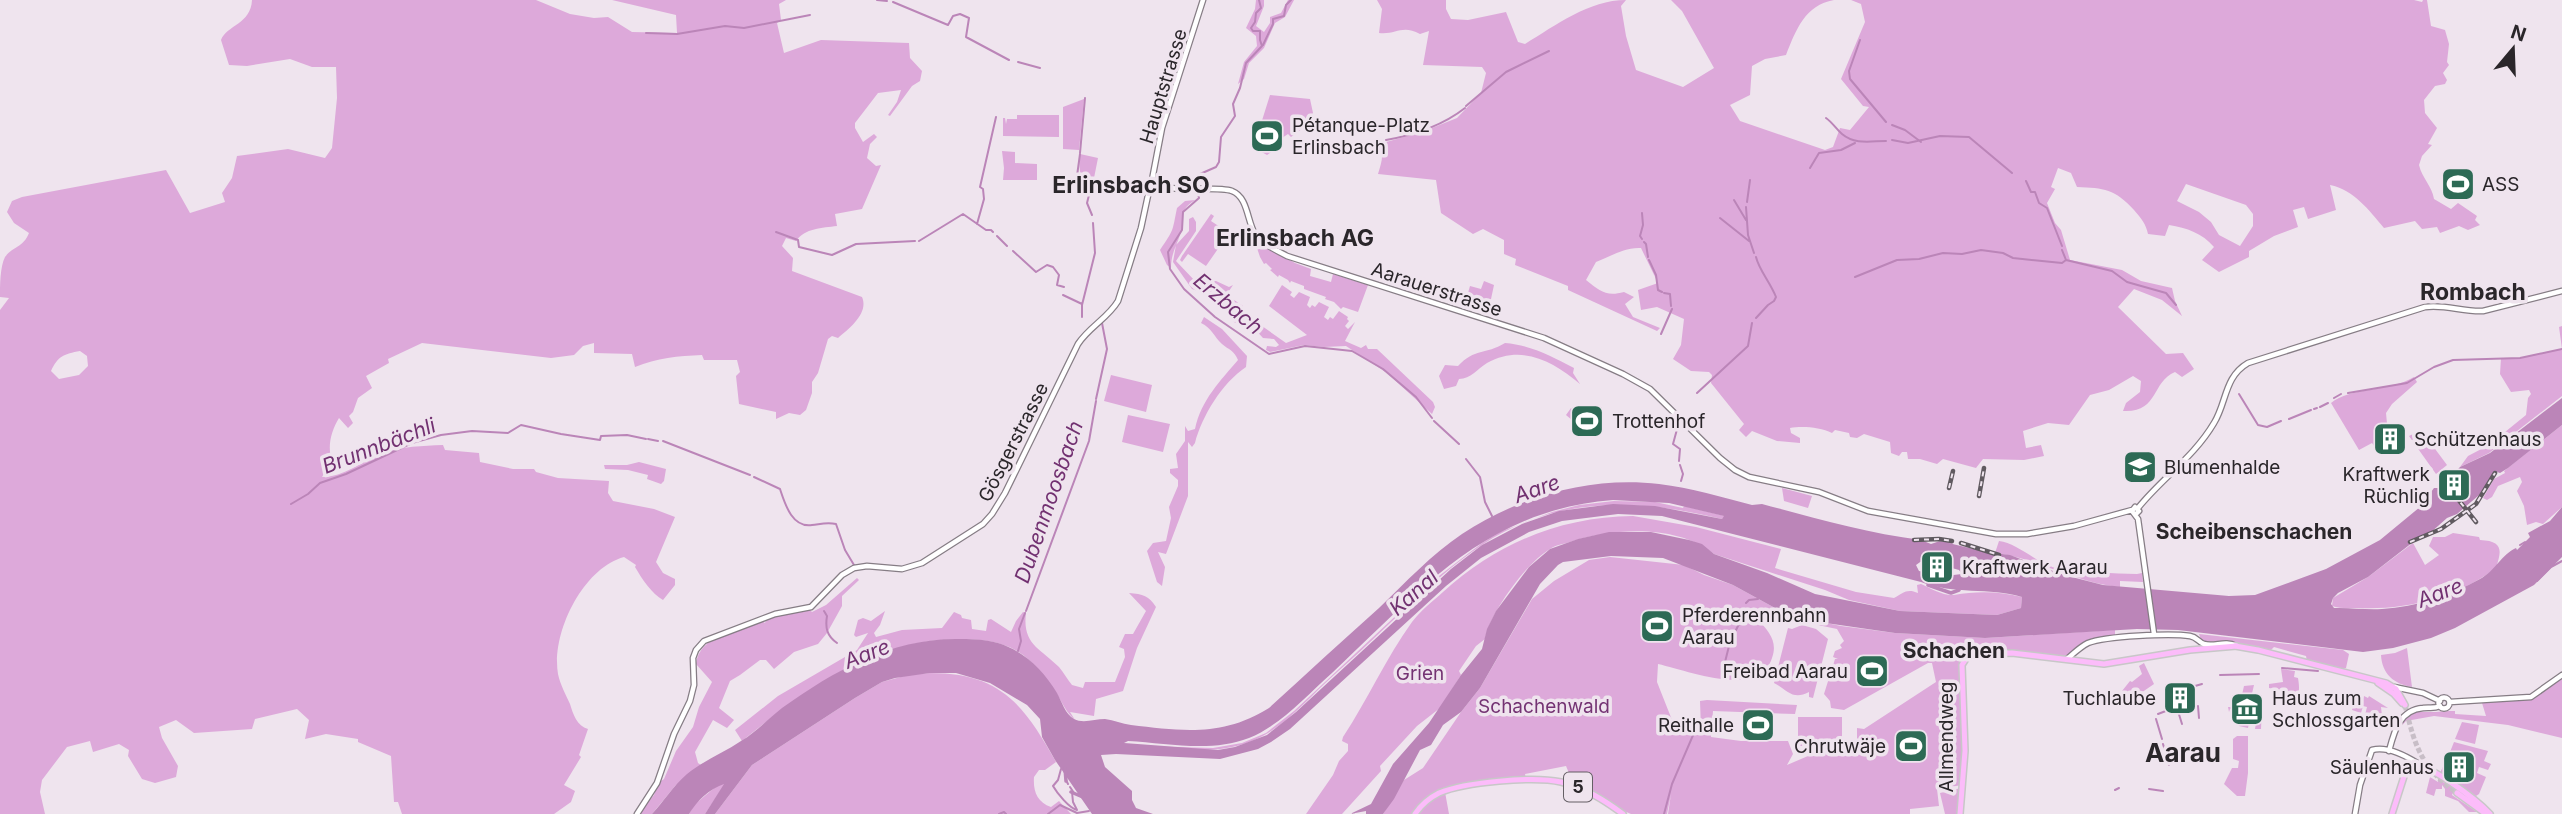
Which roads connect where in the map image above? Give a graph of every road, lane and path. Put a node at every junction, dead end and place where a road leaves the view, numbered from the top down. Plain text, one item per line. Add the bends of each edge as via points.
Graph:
1 (1203, 0) edge
2 (1152, 183) junction
3 (2562, 291) edge
4 (2135, 511) junction
5 (2153, 633) junction
6 (2199, 644) junction
7 (2237, 646) junction
8 (2079, 650) junction
9 (2191, 650) junction
10 (2066, 660) junction
11 (2080, 662) junction
12 (2562, 675) edge
13 (2370, 679) junction
14 (2379, 684) junction
15 (2396, 689) junction
16 (2440, 703) junction
17 (2389, 751) junction
18 (2408, 764) junction
19 (2423, 767) junction
20 (2457, 793) tunnel mouth
21 (637, 814) edge
22 (1415, 814) edge
23 (1623, 814) edge
24 (1960, 814) edge
25 (2355, 814) edge
26 (2392, 814) edge
27 (2488, 814) edge

1 - 2 main road, Hauptstrasse via 1162,128
2 - 4 main road, Aarauerstrasse via 1237,194 1257,237 1292,258 1544,338 1638,381 1742,474 1819,492 1881,514 1978,532 2012,535
2 - 21 main road, Gösgerstrasse via 1113,309 1075,349 999,504 983,524 919,565 850,569 810,607 764,618 698,646 692,662 692,696 657,783
3 - 4 main road via 2483,311 2428,306 2248,363 2235,373 2206,435
4 - 5 main road
5 - 6 main road via 2192,636
5 - 8 main road via 2088,643
6 - 7 main road
6 - 9 main road
7 - 9 main road
7 - 13 main road
8 - 10 main road
8 - 11 main road
9 - 11 main road via 2110,664
10 - 11 main road
10 - 24 main road, Allmendweg via 1993,653 1972,653 1963,660 1965,751
12 - 16 main road via 2531,697 2449,702 2445,709
13 - 14 main road
13 - 15 main road
14 - 15 main road
14 - 15 main road via 2404,706
15 - 16 main road via 2412,690
16 - 17 main road via 2435,709 2416,709 2404,715
17 - 18 main road
17 - 19 main road
17 - 25 main road via 2370,751
18 - 19 main road
18 - 26 main road
19 - 27 main road via 2473,798
20 - 27 main road
22 - 23 main road, 5 via 1444,791 1533,779 1582,789

